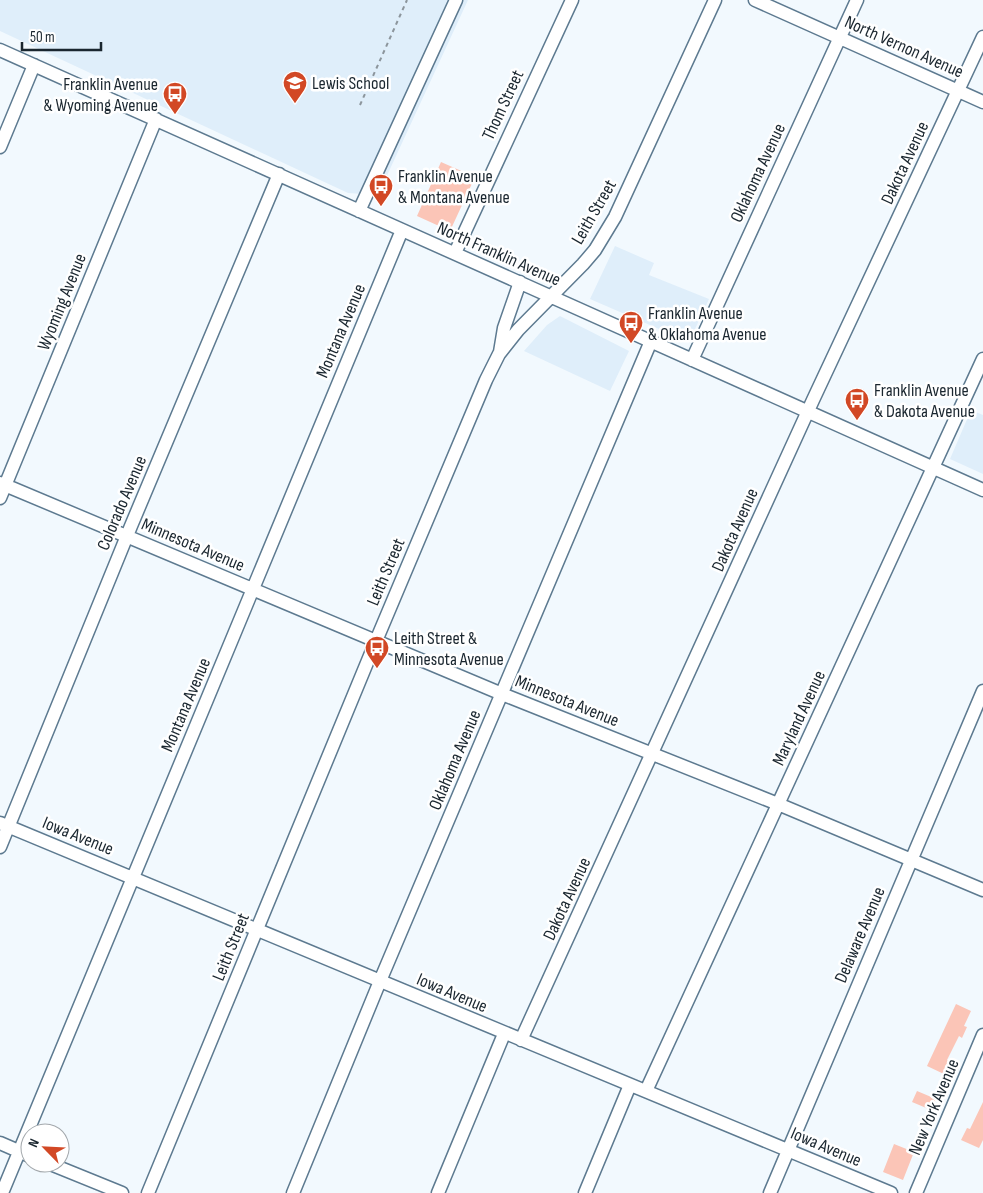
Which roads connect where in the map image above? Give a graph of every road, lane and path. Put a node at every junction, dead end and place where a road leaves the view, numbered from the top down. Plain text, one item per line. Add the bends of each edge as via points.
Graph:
1 (407, 0) edge
2 (456, 0) edge
3 (572, 0) edge
4 (715, 0) edge
5 (755, 0) edge
6 (856, 0) edge
7 (839, 37) junction
8 (983, 37) edge
9 (0, 50) edge
10 (34, 65) junction
11 (958, 90) junction
12 (983, 102) edge
13 (360, 105) dead end
14 (156, 119) junction
15 (0, 147) edge
16 (279, 174) junction
17 (359, 211) junction
18 (402, 230) junction
19 (456, 253) junction
20 (520, 282) junction
21 (552, 297) junction
22 (650, 341) junction
23 (500, 354) junction
24 (983, 359) edge
25 (692, 360) junction
26 (808, 412) junction
27 (934, 468) junction
28 (3, 484) edge
29 (983, 490) edge
30 (0, 498) edge
31 (127, 536) junction
32 (252, 589) junction
33 (376, 641) junction
34 (983, 691) edge
35 (502, 694) junction
36 (652, 755) junction
37 (778, 804) junction
38 (4, 825) edge
39 (0, 847) edge
40 (912, 860) junction
41 (133, 878) junction
42 (983, 890) edge
43 (258, 930) junction
44 (380, 981) junction
45 (504, 1034) junction
46 (983, 1035) edge
47 (521, 1040) junction
48 (630, 1085) junction
49 (646, 1091) junction
50 (37, 1123) edge
51 (0, 1143) edge
52 (788, 1150) junction
53 (20, 1151) edge
54 (20, 1162) edge
55 (70, 1172) edge
56 (2, 1193) edge
57 (122, 1193) edge
58 (148, 1193) edge
59 (293, 1193) edge
60 (438, 1193) edge
61 (585, 1193) edge
62 (770, 1193) edge
63 (891, 1193) edge
64 (916, 1193) edge

1 - 13 path
2 - 17 street
3 - 19 street, Thom Street
4 - 21 street, Leith Street via 606,235
5 - 7 street, North Vernon Avenue
6 - 7 street, Oklahoma Avenue
7 - 11 street, North Vernon Avenue
7 - 25 street, Oklahoma Avenue
8 - 11 street, Dakota Avenue
9 - 10 street, North Franklin Avenue
10 - 14 street, North Franklin Avenue
10 - 15 street
11 - 12 street, North Vernon Avenue
11 - 26 street, Dakota Avenue
14 - 16 street, North Franklin Avenue
14 - 28 street, Wyoming Avenue
16 - 17 street, North Franklin Avenue
16 - 31 street, Colorado Avenue
17 - 18 street, North Franklin Avenue
18 - 19 street, North Franklin Avenue
18 - 32 street, Montana Avenue
19 - 20 street, North Franklin Avenue
20 - 21 street, North Franklin Avenue
20 - 23 street via 504,328
21 - 22 street, North Franklin Avenue
21 - 23 street, Leith Street via 518,330
22 - 25 street, North Franklin Avenue
22 - 35 street, Oklahoma Avenue
23 - 33 street, Leith Street via 486,380
24 - 27 street, Maryland Avenue
25 - 26 street, North Franklin Avenue
26 - 27 street, North Franklin Avenue
26 - 36 street, Dakota Avenue
27 - 29 street, North Franklin Avenue
27 - 37 street, Maryland Avenue
28 - 30 street, Wyoming Avenue
28 - 31 street, Minnesota Avenue
31 - 32 street, Minnesota Avenue
31 - 38 street, Colorado Avenue
32 - 33 street, Minnesota Avenue
32 - 41 street, Montana Avenue
33 - 35 street, Minnesota Avenue
33 - 43 street, Leith Street
34 - 40 street, Delaware Avenue
35 - 36 street, Minnesota Avenue
35 - 44 street, Oklahoma Avenue
36 - 37 street, Minnesota Avenue
36 - 47 street, Dakota Avenue
37 - 40 street, Minnesota Avenue
37 - 49 street, Maryland Avenue
38 - 39 street, Colorado Avenue
38 - 41 street, Iowa Avenue
40 - 42 street, Minnesota Avenue
40 - 52 street, Delaware Avenue
41 - 43 street, Iowa Avenue
41 - 50 street, Montana Avenue
43 - 44 street, Iowa Avenue
43 - 58 street, Leith Street
44 - 45 street, Iowa Avenue
44 - 59 street, Oklahoma Avenue
45 - 47 street, Iowa Avenue
45 - 60 street
46 - 64 street, New York Avenue
47 - 48 street, Iowa Avenue
48 - 49 street, Iowa Avenue
48 - 61 street
49 - 52 street, Iowa Avenue
51 - 53 street
52 - 62 street, Delaware Avenue
52 - 63 street, Iowa Avenue
54 - 56 street, Montana Avenue
55 - 57 street

